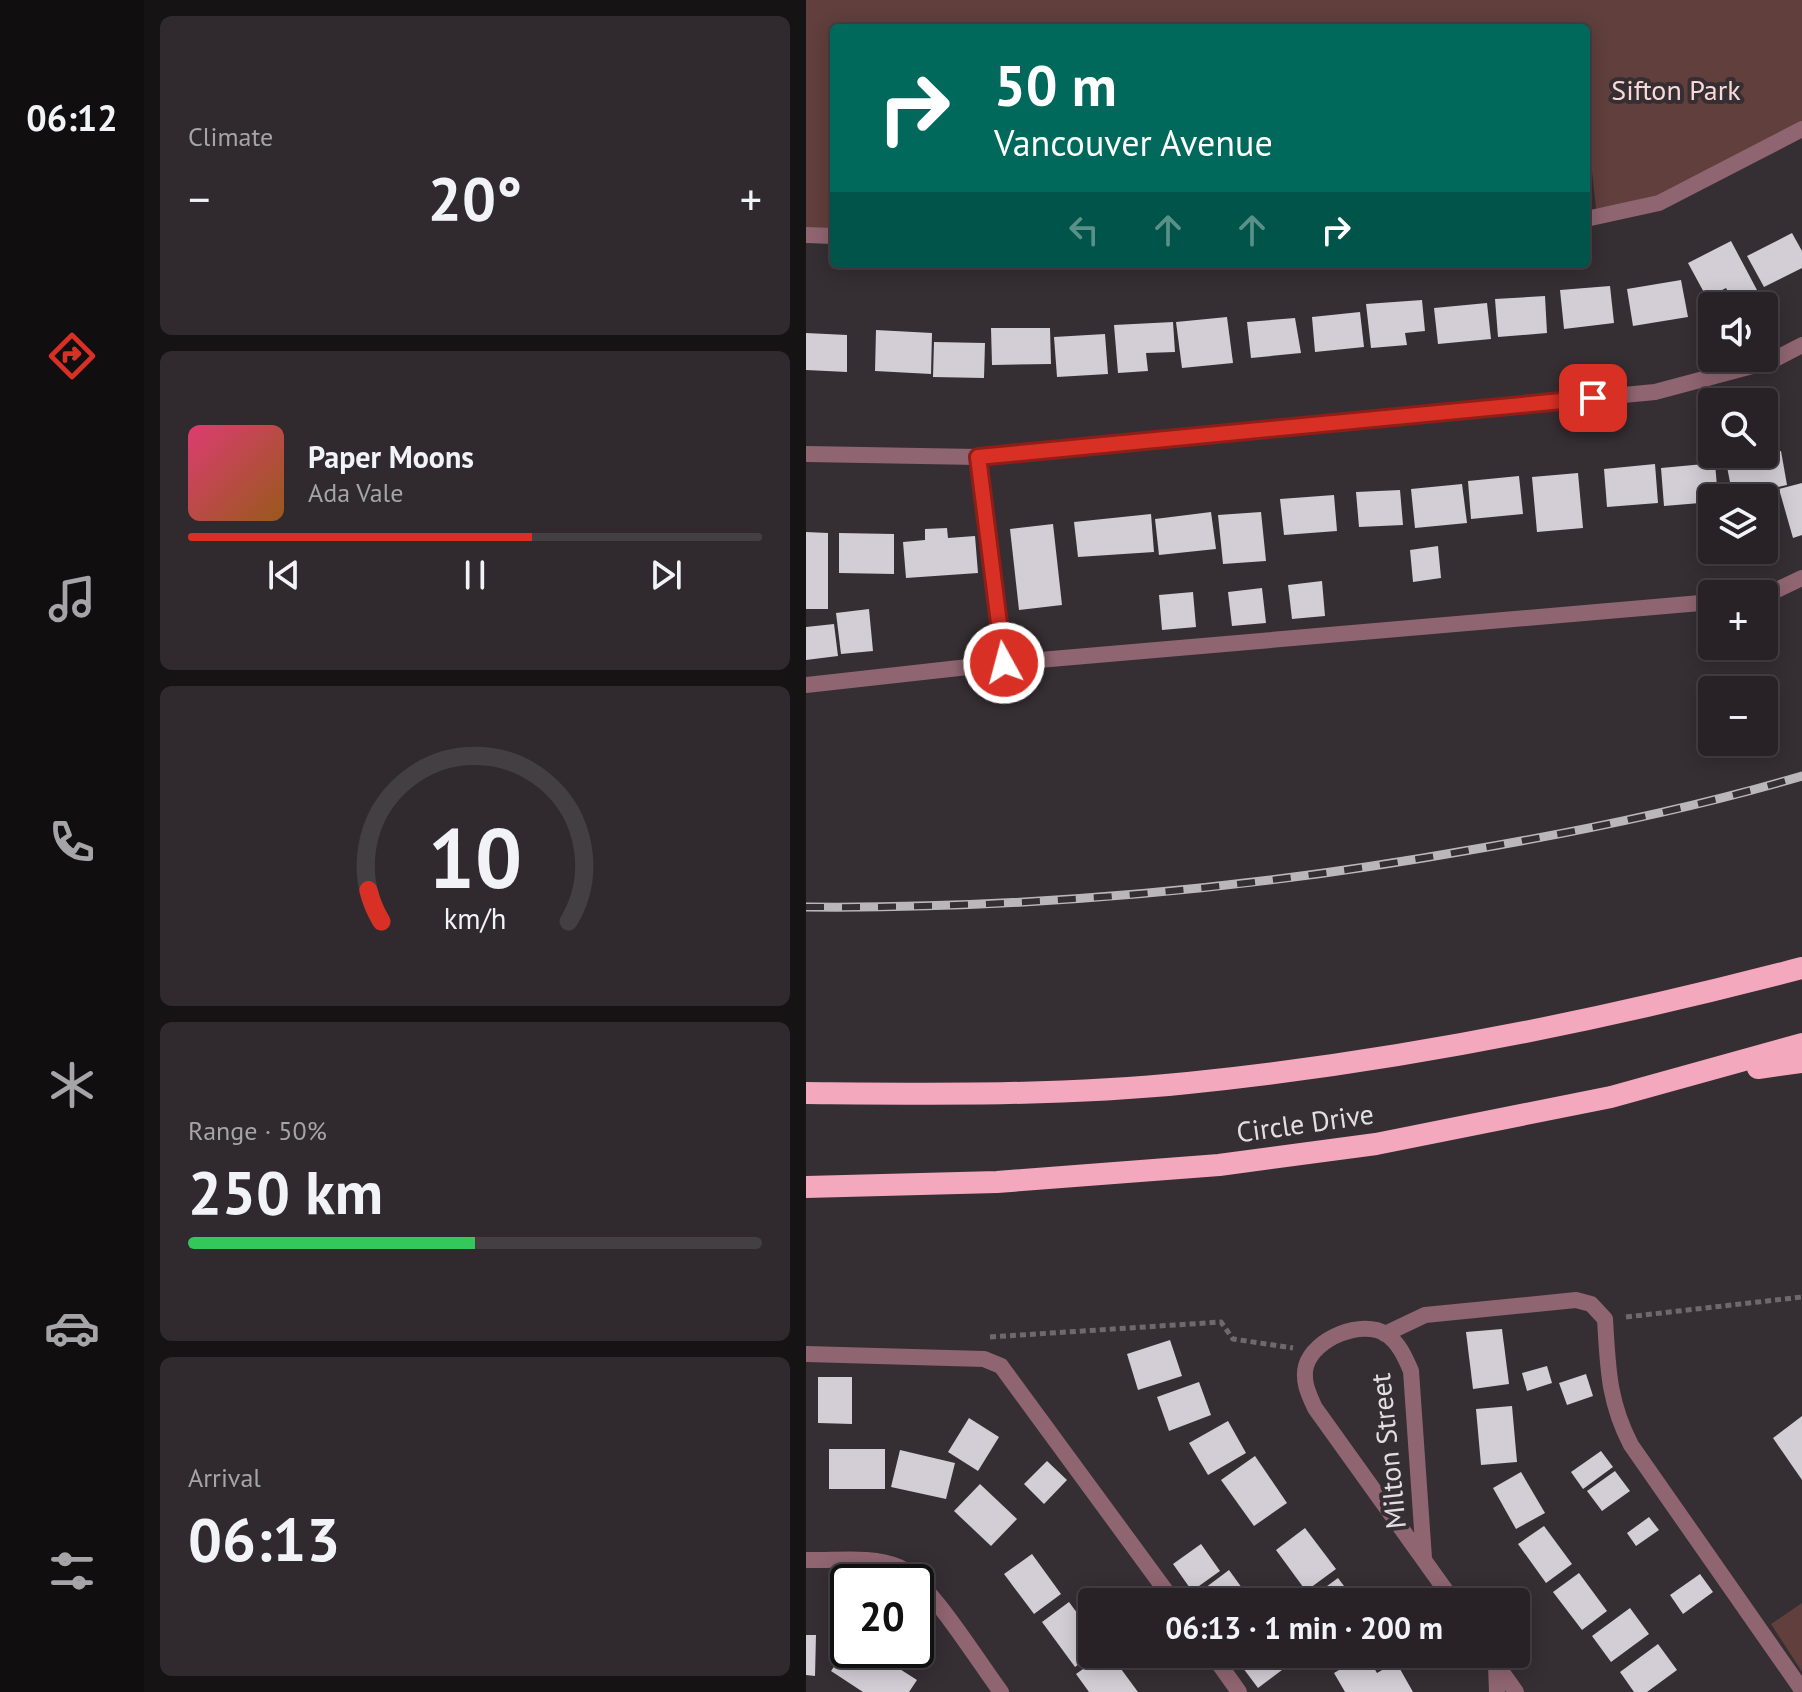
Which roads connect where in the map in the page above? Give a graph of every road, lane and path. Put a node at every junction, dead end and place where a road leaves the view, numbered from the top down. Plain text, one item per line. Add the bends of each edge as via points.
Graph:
1 (1802, 129) edge
2 (1590, 218) edge
3 (806, 235) edge
4 (830, 236) edge
5 (1802, 345) edge
6 (806, 454) edge
7 (978, 457) junction
8 (1802, 578) edge
9 (1778, 589) edge
10 (1698, 603) edge
11 (1004, 663) junction
12 (806, 685) edge
13 (1802, 968) edge
14 (1802, 979) edge
15 (1705, 993) junction
16 (1802, 1044) edge
17 (1802, 1062) edge
18 (1666, 1083) junction
19 (806, 1093) edge
20 (806, 1187) edge
21 (1802, 1297) edge
22 (1605, 1319) junction
23 (1385, 1334) junction
24 (979, 1337) dead end
25 (1314, 1351) junction
26 (806, 1354) edge
27 (1424, 1558) junction
28 (806, 1560) edge
29 (1164, 1588) edge
30 (1444, 1588) edge
31 (1222, 1668) edge
32 (1494, 1668) edge
33 (1499, 1668) edge
34 (1802, 1690) edge
35 (1001, 1692) edge
36 (1239, 1692) edge
37 (1497, 1692) edge
38 (1516, 1692) edge

1 - 2 street via 1659,203
3 - 4 street
5 - 7 street via 1771,361 1655,392
6 - 7 street
7 - 11 street
8 - 9 street
10 - 11 street
11 - 12 street
13 - 15 highway, Circle Drive
14 - 15 highway
15 - 19 highway, Circle Drive via 1448,1048 1186,1083 1005,1094
16 - 18 highway, Circle Drive
17 - 18 highway
18 - 20 highway, Circle Drive via 1390,1142 1219,1165 997,1182
21 - 22 path
22 - 23 street via 1591,1304 1576,1300 1425,1315
22 - 34 street via 1609,1390 1626,1436
23 - 25 street, Milton Street via 1345,1332
23 - 27 street, Milton Street via 1402,1350 1411,1371
24 - 25 path via 1221,1322 1233,1339
25 - 27 street, Milton Street via 1306,1366 1306,1387 1315,1408
26 - 29 street via 984,1359 1001,1366
27 - 30 street, Milton Street
28 - 35 street via 878,1562 900,1568 924,1588
31 - 36 street
32 - 37 street
33 - 38 street

